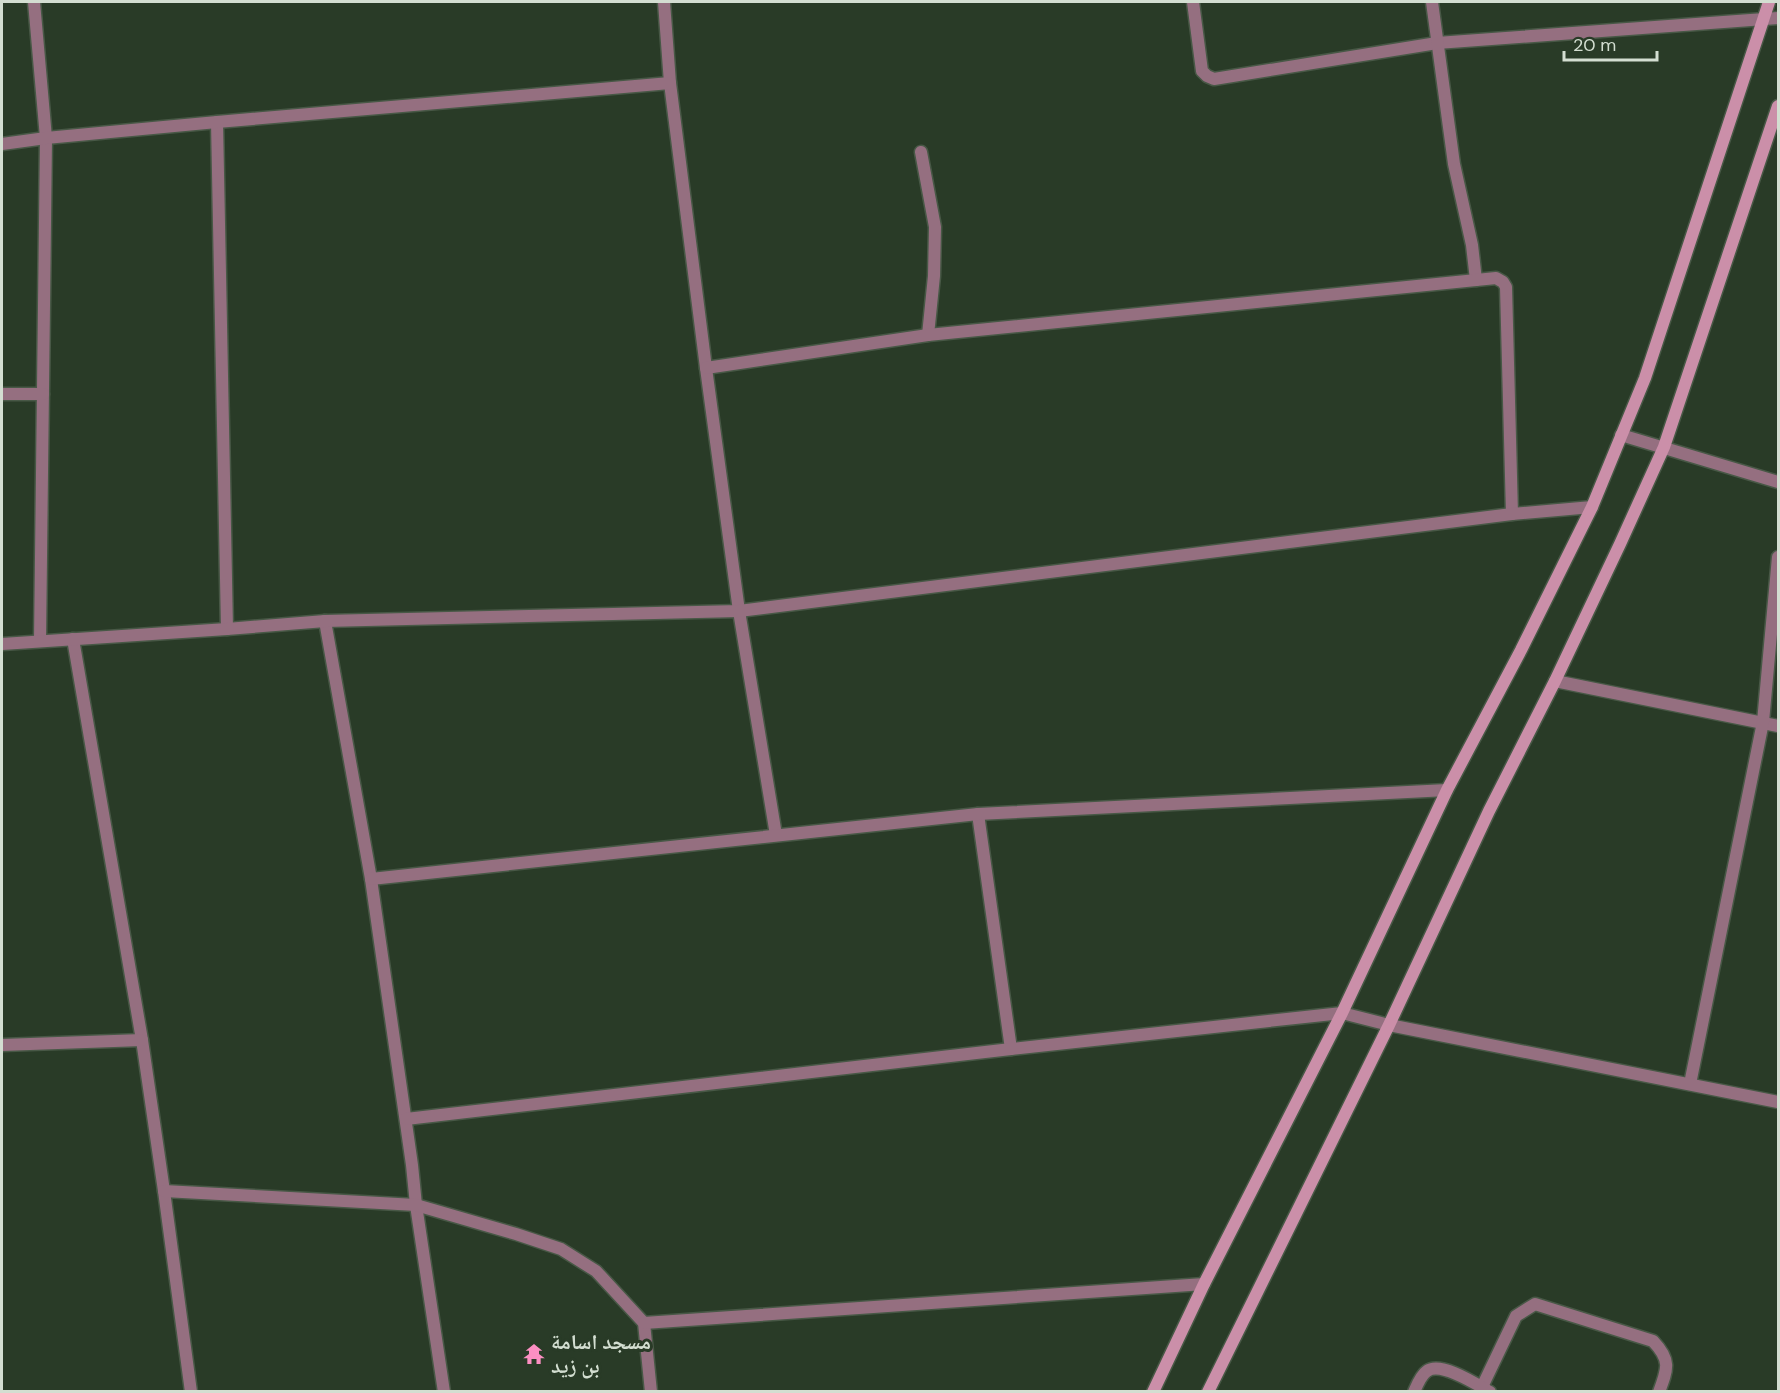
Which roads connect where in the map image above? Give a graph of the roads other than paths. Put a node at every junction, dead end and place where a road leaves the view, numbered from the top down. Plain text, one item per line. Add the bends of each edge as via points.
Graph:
1 (34, 2) edge
2 (664, 2) edge
3 (1193, 2) edge
4 (1432, 2) edge
5 (1769, 2) edge
6 (1779, 18) edge
7 (1762, 19) junction
8 (1437, 44) junction
9 (670, 82) junction
10 (1779, 106) edge
11 (217, 122) junction
12 (46, 138) junction
13 (2, 144) edge
14 (921, 152) dead end
15 (1476, 280) junction
16 (928, 335) junction
17 (706, 368) junction
18 (2, 394) edge
19 (43, 394) junction
20 (1621, 435) junction
21 (1664, 447) junction
22 (1779, 482) edge
23 (1592, 507) junction
24 (1512, 514) junction
25 (1779, 557) edge
26 (739, 611) junction
27 (325, 621) junction
28 (227, 629) junction
29 (73, 639) junction
30 (40, 641) junction
31 (2, 644) edge
32 (1556, 681) junction
33 (1763, 723) junction
34 (1779, 726) edge
35 (1447, 790) junction
36 (978, 813) junction
37 (776, 836) junction
38 (371, 879) junction
39 (1342, 1013) junction
40 (1389, 1025) junction
41 (142, 1040) junction
42 (2, 1045) edge
43 (1011, 1049) junction
44 (1690, 1084) junction
45 (1779, 1102) edge
46 (406, 1119) junction
47 (164, 1191) junction
48 (416, 1205) junction
49 (1204, 1284) junction
50 (644, 1323) junction
51 (1486, 1389) edge
52 (191, 1392) edge
53 (444, 1392) edge
54 (651, 1392) edge
55 (1153, 1392) edge
56 (1208, 1392) edge
57 (1414, 1392) edge
58 (1659, 1392) edge

1 - 12 street
2 - 9 street
3 - 8 street via 1202,70 1214,79
4 - 8 street
5 - 7 main road
6 - 7 street
7 - 8 street
7 - 20 main road via 1645,378
8 - 15 street
9 - 11 street
9 - 17 street
10 - 21 main road
11 - 12 street
11 - 28 street
12 - 13 street
12 - 19 street
14 - 16 street via 935,227
15 - 16 street
15 - 24 street via 1496,278 1506,287
16 - 17 street
17 - 26 street
18 - 19 street
19 - 30 street
20 - 21 street
20 - 23 main road
21 - 22 street
21 - 32 main road
23 - 24 street
23 - 35 main road
24 - 26 street
25 - 33 street
26 - 27 street
26 - 37 street
27 - 28 street
27 - 38 street
28 - 29 street
29 - 30 street
29 - 41 street
30 - 31 street
32 - 33 street
32 - 40 main road
33 - 34 street
33 - 44 street
35 - 36 street
35 - 39 main road
36 - 37 street
36 - 43 street
37 - 38 street
38 - 46 street
39 - 40 street
39 - 43 street
39 - 49 main road
40 - 44 street
40 - 56 main road
41 - 42 street
41 - 47 street
43 - 46 street
44 - 45 street
46 - 48 street
47 - 48 street
47 - 52 street
48 - 50 street via 561,1249 596,1271
48 - 53 street
49 - 50 street
49 - 55 main road
50 - 54 street
51 - 57 street via 1436,1368 1424,1374
51 - 58 street via 1516,1316 1535,1304 1653,1341 1667,1363

